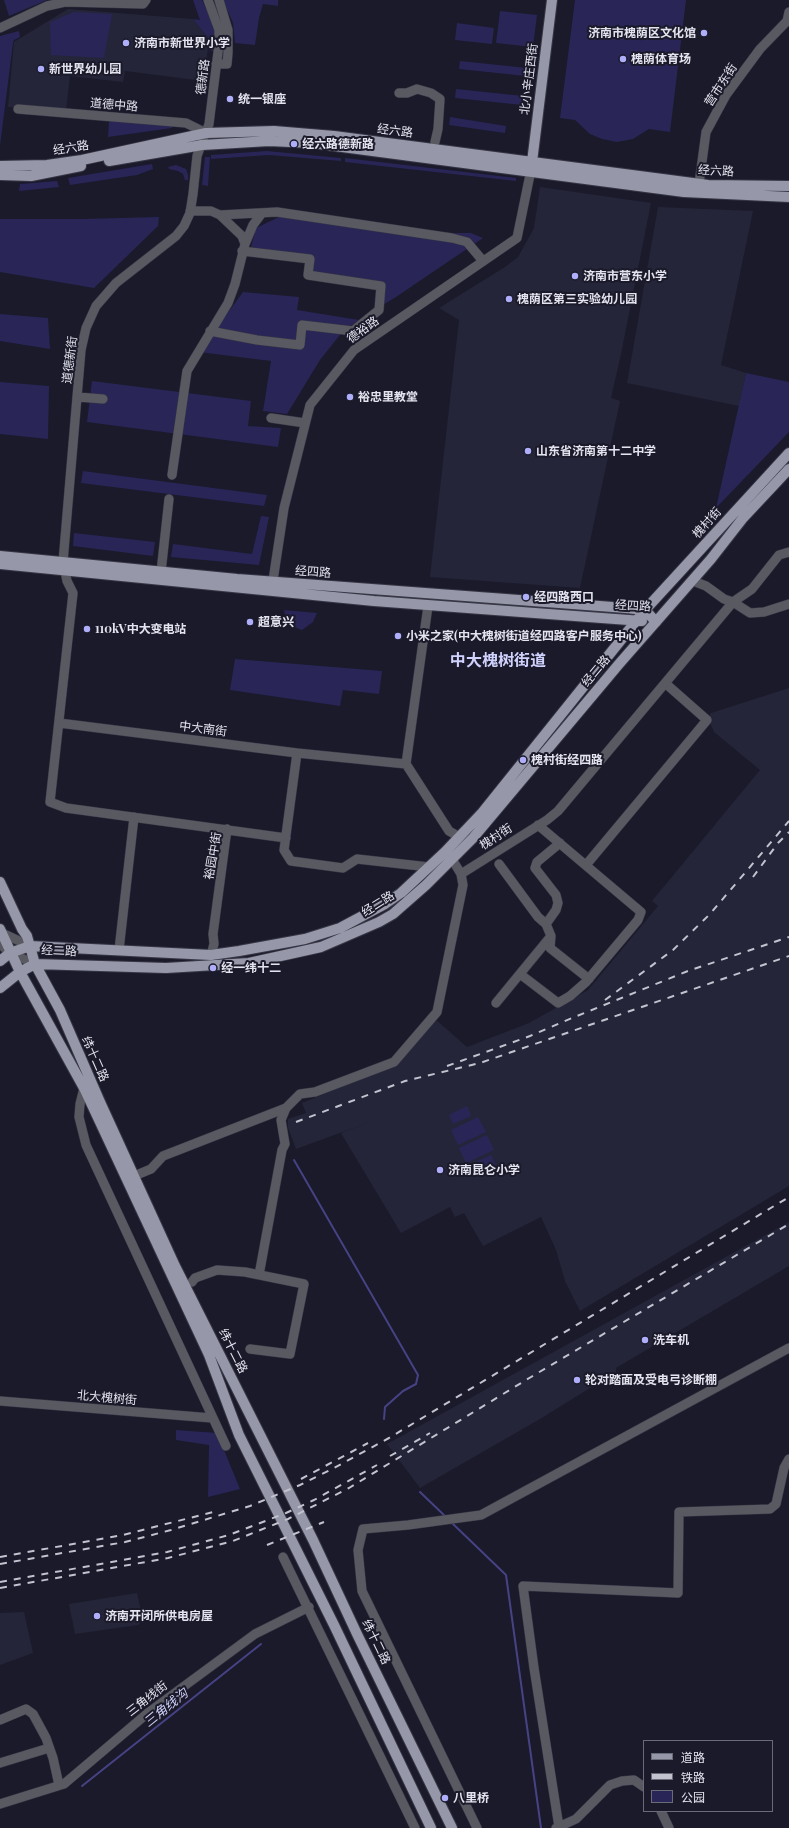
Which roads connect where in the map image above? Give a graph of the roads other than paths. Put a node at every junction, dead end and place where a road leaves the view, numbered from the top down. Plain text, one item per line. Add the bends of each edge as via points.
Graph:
1 (146, 0) edge
2 (208, 0) edge
3 (219, 0) edge
4 (552, 0) edge
5 (789, 12) edge
6 (0, 28) edge
7 (216, 64) junction
8 (399, 93) dead end
9 (18, 109) dead end
10 (206, 134) junction
11 (435, 142) dead end
12 (202, 145) junction
13 (0, 166) edge
14 (532, 166) junction
15 (0, 175) edge
16 (699, 184) junction
17 (789, 186) edge
18 (789, 197) edge
19 (190, 211) junction
20 (262, 213) junction
21 (220, 215) junction
22 (243, 247) junction
23 (483, 261) junction
24 (210, 331) junction
25 (78, 397) junction
26 (103, 399) dead end
27 (271, 418) dead end
28 (305, 423) junction
29 (789, 453) edge
30 (789, 469) edge
31 (172, 475) dead end
32 (168, 499) dead end
33 (789, 552) edge
34 (0, 556) edge
35 (0, 564) edge
36 (64, 566) junction
37 (161, 572) junction
38 (693, 581) junction
39 (272, 587) junction
40 (733, 602) junction
41 (789, 604) edge
42 (428, 606) junction
43 (645, 610) junction
44 (636, 620) junction
45 (656, 622) junction
46 (666, 683) junction
47 (59, 723) junction
48 (297, 753) junction
49 (406, 764) junction
50 (134, 817) junction
51 (538, 826) junction
52 (227, 829) junction
53 (286, 838) junction
54 (458, 839) junction
55 (560, 843) junction
56 (452, 859) junction
57 (499, 864) dead end
58 (586, 865) junction
59 (429, 867) junction
60 (461, 874) junction
61 (0, 882) edge
62 (546, 924) junction
63 (0, 931) edge
64 (551, 936) junction
65 (0, 944) edge
66 (30, 946) junction
67 (119, 950) junction
68 (10, 953) junction
69 (211, 954) junction
70 (0, 961) edge
71 (35, 964) junction
72 (20, 972) junction
73 (520, 974) junction
74 (589, 979) junction
75 (0, 988) edge
76 (496, 1003) dead end
77 (84, 1088) junction
78 (286, 1108) junction
79 (134, 1176) junction
80 (259, 1275) junction
81 (192, 1282) dead end
82 (789, 1348) edge
83 (250, 1349) dead end
84 (0, 1401) edge
85 (212, 1418) junction
86 (226, 1446) dead end
87 (789, 1459) edge
88 (284, 1557) dead end
89 (309, 1607) junction
90 (0, 1720) edge
91 (49, 1748) junction
92 (0, 1763) edge
93 (59, 1785) junction
94 (643, 1786) edge
95 (0, 1804) edge
96 (661, 1812) edge
97 (558, 1827) edge
98 (415, 1828) edge
99 (431, 1828) edge
100 (452, 1828) edge
101 (477, 1828) edge
102 (669, 1828) edge

1 - 6 street via 143,4 64,2 47,6
2 - 7 street, 德新路 via 219,30
3 - 7 street via 228,30 228,53 227,64
4 - 14 main road, 北小辛庄西街
5 - 16 street, 营市东街 via 787,21 760,49 726,96 706,132
7 - 10 street, 德新路
8 - 11 street via 417,89 440,99
9 - 10 street, 道德中路 via 186,123
10 - 12 street, 道德新街
10 - 13 main road, 经六路 via 82,160 47,165
10 - 14 main road, 经六路 via 294,132
12 - 14 main road, 经六路 via 269,141 312,143
12 - 15 main road, 经六路 via 31,176
12 - 19 street, 道德新街 via 197,156
14 - 16 main road, 经六路
14 - 18 main road, 经六路 via 684,192
14 - 23 street, 德裕路 via 517,238
16 - 17 main road, 经六路
19 - 21 street via 211,211
19 - 25 street, 道德新街 via 184,226 176,236 116,283 96,306 86,328 81,350
20 - 21 street
20 - 22 street via 253,225
20 - 23 street via 278,212 452,238 467,242
21 - 22 street via 242,236
22 - 24 street via 228,303
22 - 24 street via 310,259 308,275 381,286 379,310 354,332 302,325 300,345
23 - 28 street, 德裕路 via 354,350 310,405
24 - 31 street via 187,371
25 - 26 street
25 - 36 street, 道德新街
27 - 28 street
28 - 39 street, 德裕路 via 284,508
29 - 43 main road, 槐村街
30 - 38 main road, 槐村街 via 744,518
32 - 37 street
33 - 40 street, 槐村街 via 780,555 752,589
34 - 36 main road, 经四路
35 - 36 main road, 经四路
36 - 37 main road, 经四路
36 - 39 main road, 经四路
36 - 47 street via 73,593
37 - 39 main road, 经四路
38 - 40 street
38 - 45 main road, 槐村街
39 - 42 main road, 经四路
39 - 43 main road, 经四路
40 - 41 street via 750,613 764,612
40 - 46 street, 槐村街
42 - 44 main road, 经四路
42 - 49 street
43 - 44 main road, 经二路
43 - 45 main road, 经四路
44 - 45 main road, 经四路
44 - 54 main road, 经二路 via 525,762
45 - 56 main road, 经二路 via 473,838
46 - 51 street, 槐村街 via 558,811
46 - 58 street via 707,720
47 - 48 street, 中大南街
47 - 50 street via 50,802 66,808
48 - 49 street, 中大南街
48 - 53 street
49 - 54 street via 449,831
50 - 52 street
50 - 67 street
51 - 55 street
51 - 60 street, 槐村街
52 - 53 street, 裕园中街
52 - 69 street, 裕园中街
53 - 59 street via 284,850 291,861 343,868 357,859
54 - 59 main road, 经二路
55 - 58 street
55 - 62 street via 537,862 534,868 556,895 558,903
56 - 60 street
56 - 71 main road, 经二路 via 393,914 321,947 249,963 174,968
57 - 62 street
58 - 74 street via 641,912 635,925
59 - 69 main road, 经二路 via 402,893 340,928 305,939
60 - 78 street via 463,885 437,1012 394,1062 315,1092 300,1094
61 - 66 main road, 纬十二路
62 - 64 street
63 - 66 street, 经二路
63 - 68 main road, 纬十二路
64 - 73 street
64 - 74 street via 550,948
65 - 68 street, 经二路
66 - 67 main road, 经二路
66 - 68 main road
66 - 71 main road, 纬十二路
67 - 69 main road, 经二路
68 - 70 main road
68 - 71 street, 经二路
68 - 72 main road, 纬十二路
71 - 72 main road
71 - 79 main road, 纬十二路 via 60,1010
72 - 75 main road
72 - 77 main road, 纬十二路
73 - 74 street via 558,1003
73 - 76 street
77 - 85 street via 79,1117 86,1145
77 - 99 main road, 纬十二路 via 209,1355 239,1435
78 - 79 street via 163,1156 151,1169
78 - 80 street via 281,1120 285,1144
79 - 100 main road, 纬十二路 via 175,1266 313,1540
80 - 81 street via 216,1270 195,1278
80 - 83 street via 304,1284 290,1354
82 - 101 street via 481,1515 363,1529 358,1550 361,1586 365,1599
84 - 85 street, 北大槐树街
85 - 86 street
87 - 97 street via 784,1468 776,1504 770,1509 679,1512 678,1593 523,1586
88 - 89 street
89 - 93 street, 三角线街 via 255,1634 149,1712 64,1784
89 - 98 street
90 - 91 street via 26,1709 33,1714
91 - 92 street
91 - 93 street
93 - 95 street, 三角线街
94 - 97 street via 634,1780 610,1785 576,1819
96 - 102 street

